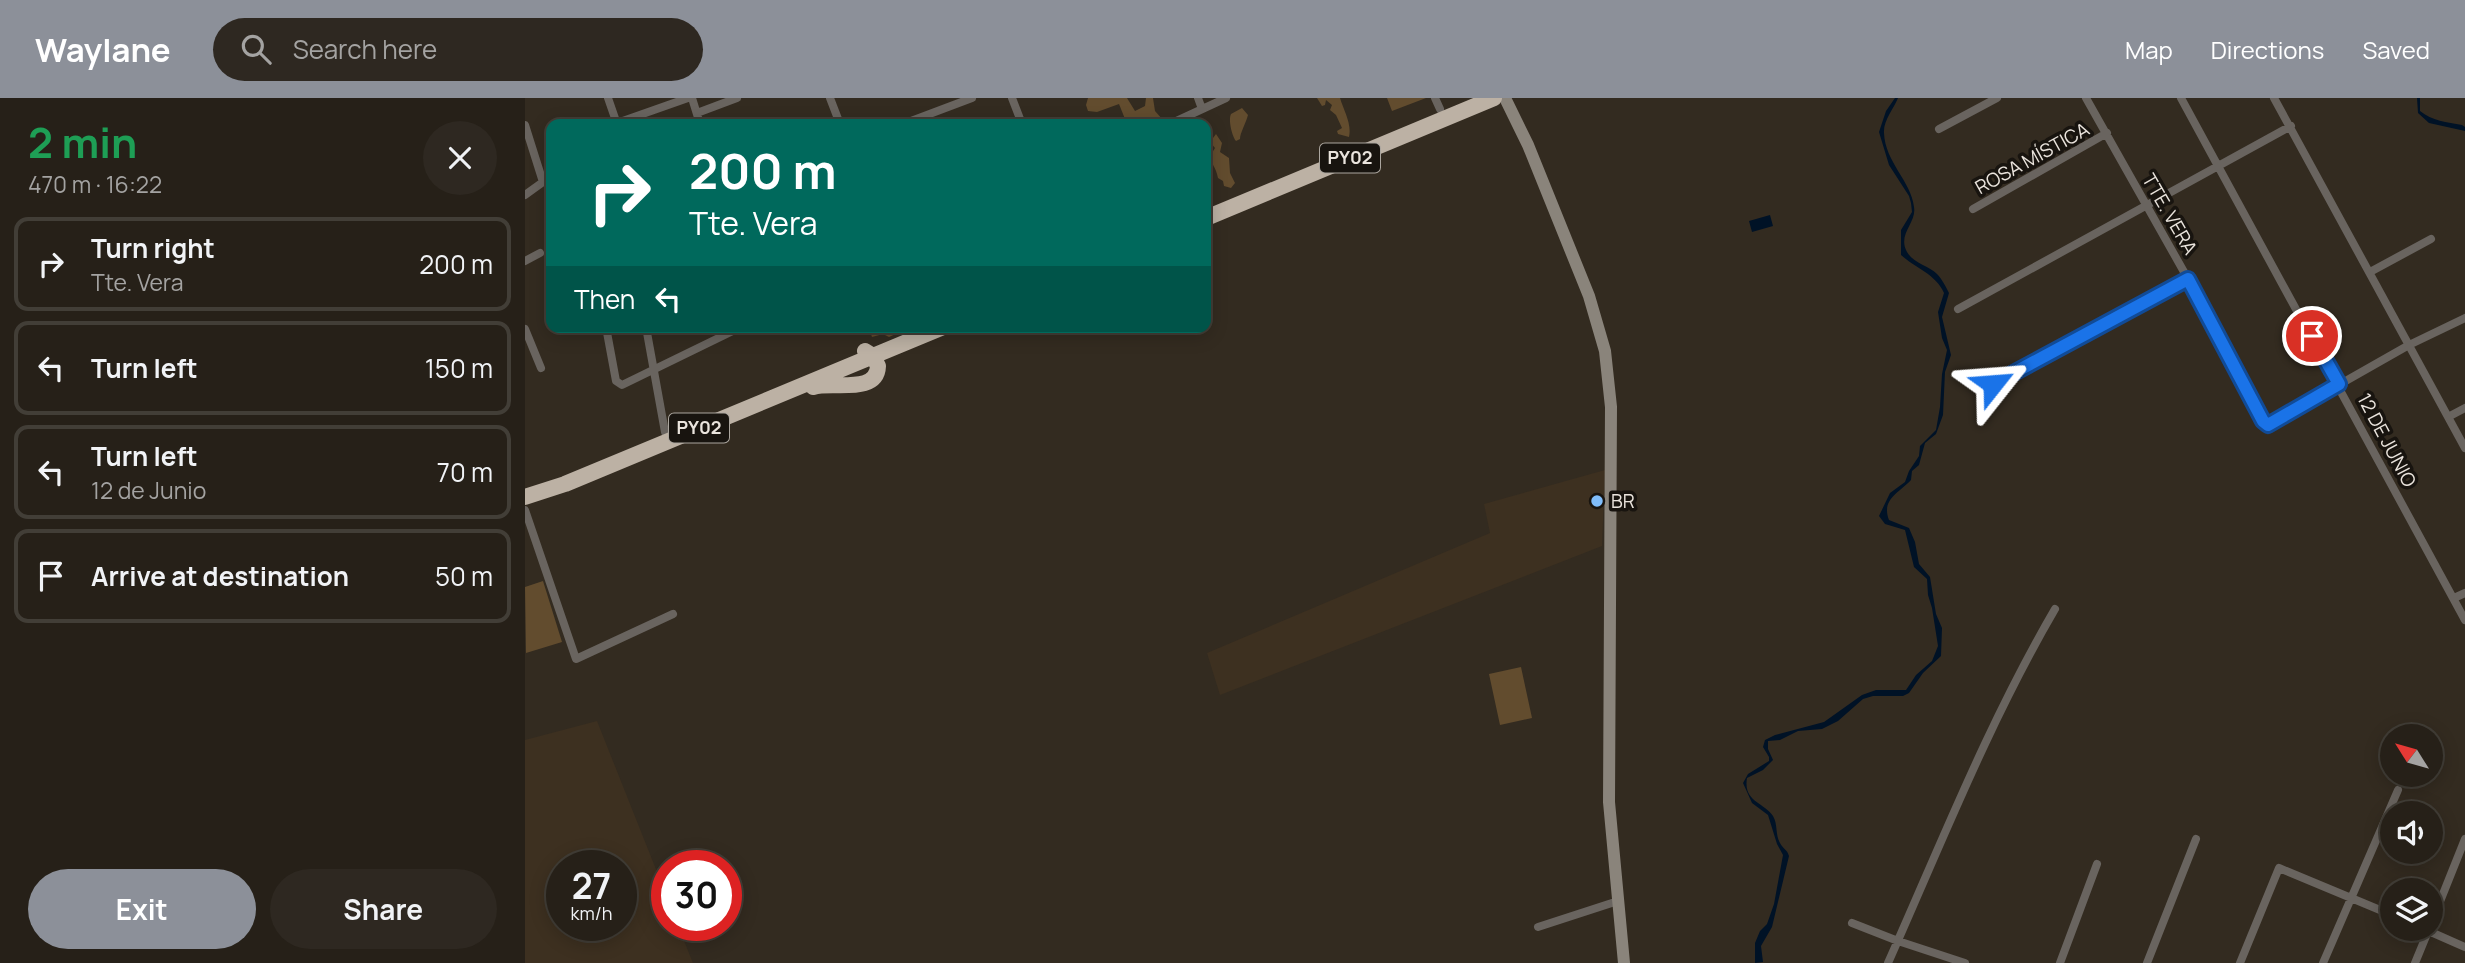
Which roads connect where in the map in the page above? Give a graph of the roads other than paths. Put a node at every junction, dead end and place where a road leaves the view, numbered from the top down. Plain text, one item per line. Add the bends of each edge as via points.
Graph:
1 (608, 98) edge
2 (690, 98) edge
3 (737, 98) edge
4 (830, 98) edge
5 (972, 98) edge
6 (1012, 98) edge
7 (1198, 98) edge
8 (1226, 98) edge
9 (1466, 98) edge
10 (1494, 98) edge
11 (1505, 98) edge
12 (1997, 98) edge
13 (2087, 98) edge
14 (2181, 98) edge
15 (2274, 98) edge
16 (1438, 104) edge
17 (1202, 109) junction
18 (697, 113) junction
19 (615, 119) edge
20 (631, 119) edge
21 (699, 119) edge
22 (838, 119) edge
23 (916, 119) edge
24 (1020, 119) edge
25 (1181, 119) edge
26 (525, 125) edge
27 (2291, 125) junction
28 (1939, 129) dead end
29 (2106, 133) junction
30 (2219, 165) junction
31 (525, 195) edge
32 (1211, 205) edge
33 (2146, 206) junction
34 (1973, 209) dead end
35 (1211, 216) edge
36 (2431, 239) dead end
37 (540, 253) dead end
38 (525, 261) edge
39 (2370, 272) junction
40 (2188, 279) junction
41 (1958, 309) dead end
42 (2465, 318) edge
43 (525, 329) edge
44 (607, 333) edge
45 (647, 333) edge
46 (729, 333) edge
47 (906, 333) edge
48 (926, 333) edge
49 (2409, 345) junction
50 (868, 353) junction
51 (541, 368) dead end
52 (653, 370) junction
53 (1993, 384) dead end
54 (2339, 384) junction
55 (2465, 408) edge
56 (2448, 417) junction
57 (665, 432) junction
58 (2465, 448) edge
59 (525, 486) edge
60 (525, 497) edge
61 (525, 510) edge
62 (2465, 593) edge
63 (2454, 598) junction
64 (2055, 609) dead end
65 (673, 614) dead end
66 (2465, 620) edge
67 (2398, 790) dead end
68 (2196, 839) dead end
69 (2465, 839) edge
70 (2097, 864) dead end
71 (2443, 892) edge
72 (2351, 896) junction
73 (1618, 901) junction
74 (2380, 909) edge
75 (1852, 923) dead end
76 (1538, 927) dead end
77 (2443, 936) edge
78 (1898, 941) junction
79 (2423, 941) edge
80 (2465, 947) edge
81 (1623, 963) edge
82 (1888, 963) edge
83 (1965, 963) edge
84 (2060, 963) edge
85 (2147, 963) edge
86 (2240, 963) edge
87 (2323, 963) edge
88 (2415, 963) edge

1 - 19 street
2 - 18 street
2 - 20 street
3 - 18 street
4 - 22 street
5 - 23 street
6 - 24 street
7 - 17 street
8 - 17 street
9 - 16 highway, PY02
10 - 35 highway, PY02
11 - 73 main road via 1572,251 1605,351 1611,407 1609,802
12 - 28 street
13 - 29 street, TTE. VERA
14 - 30 street, 12 DE JUNIO
15 - 27 street
16 - 32 highway, PY02
17 - 25 street
18 - 21 street
26 - 31 street via 543,182
27 - 30 street
27 - 39 street
29 - 33 street, TTE. VERA
29 - 34 street, ROSA MÍSTICA
30 - 33 street
30 - 54 street, 12 DE JUNIO
33 - 40 street, TTE. VERA
33 - 41 street
36 - 39 street
37 - 38 street
39 - 49 street
40 - 53 street
40 - 54 street, TTE. VERA via 2268,425
42 - 49 street
43 - 51 street
44 - 52 street via 618,383
45 - 52 street
46 - 52 street
47 - 50 highway, PY02
48 - 50 highway, PY02
49 - 54 street
49 - 56 street
50 - 57 highway, PY02
50 - 60 highway, PY02 via 751,407
52 - 57 street
54 - 63 street, 12 DE JUNIO
55 - 56 street
56 - 58 street
57 - 59 highway, PY02
61 - 65 street via 576,659
62 - 63 street
63 - 66 street, 12 DE JUNIO
64 - 78 street via 1989,733
67 - 72 street
68 - 85 street
69 - 71 street
70 - 84 street
72 - 74 street
72 - 86 street via 2279,867
72 - 87 street
73 - 76 street
73 - 81 main road
75 - 78 street
77 - 80 street
78 - 82 street
78 - 83 street
79 - 88 street

